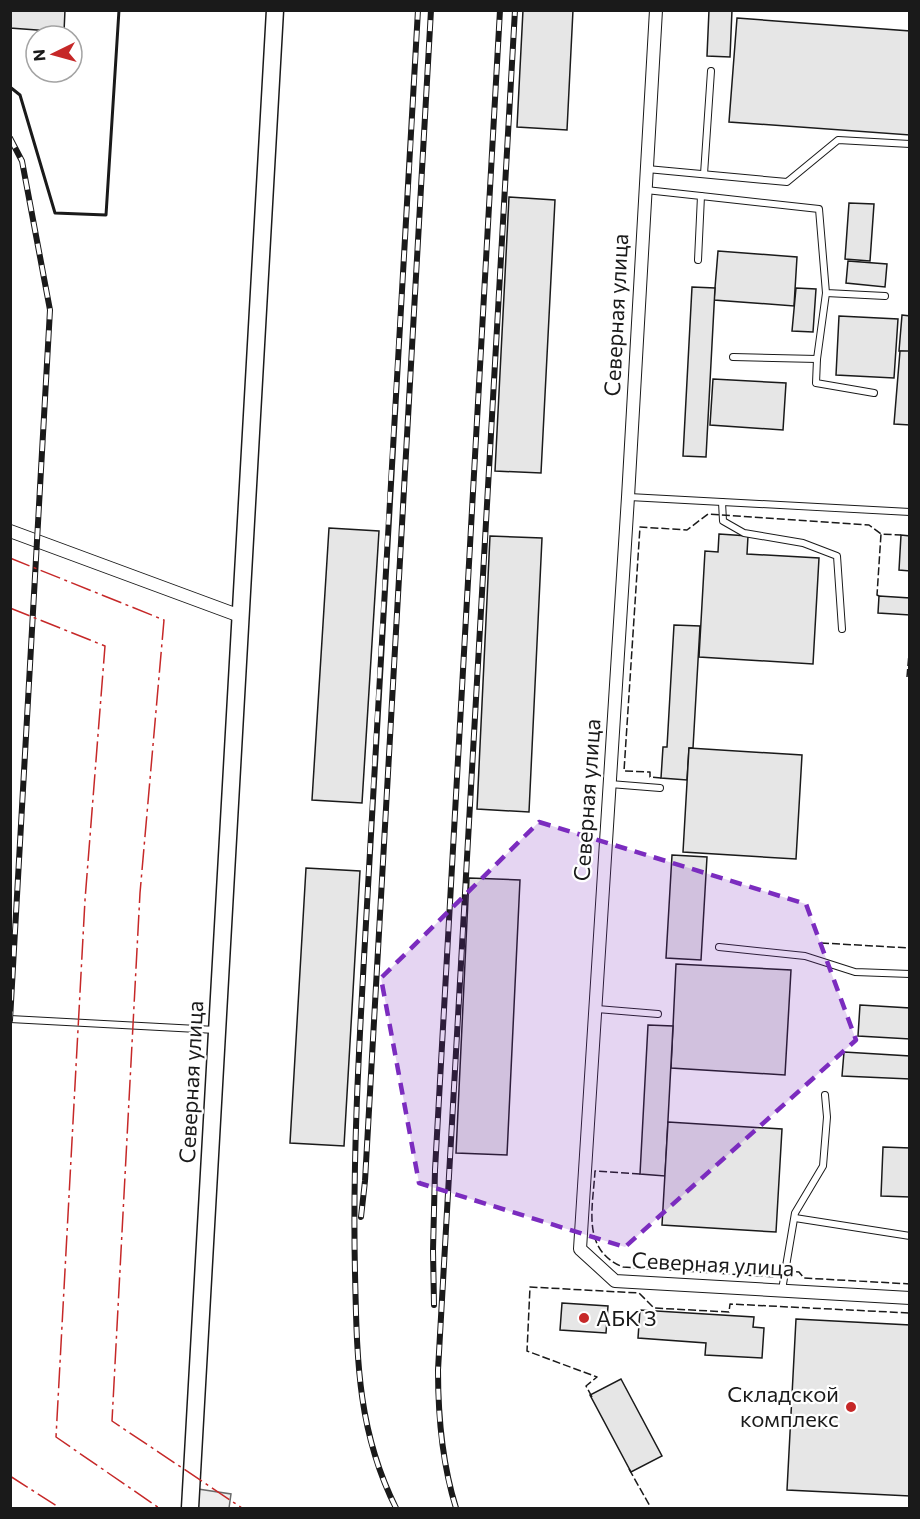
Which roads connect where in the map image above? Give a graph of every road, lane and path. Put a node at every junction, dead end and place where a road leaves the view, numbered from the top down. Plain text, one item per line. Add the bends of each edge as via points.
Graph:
1 (275, 10) edge
2 (656, 10) edge
3 (711, 71) dead end
4 (909, 144) edge
5 (647, 169) junction
6 (704, 174) junction
7 (646, 190) junction
8 (701, 196) junction
9 (698, 260) dead end
10 (826, 293) junction
11 (885, 296) dead end
12 (733, 357) dead end
13 (817, 359) junction
14 (874, 393) dead end
15 (628, 497) junction
16 (722, 502) junction
17 (909, 512) edge
18 (10, 531) edge
19 (240, 616) junction
20 (842, 629) dead end
21 (610, 784) junction
22 (660, 788) dead end
23 (719, 947) dead end
24 (909, 974) edge
25 (597, 1009) junction
26 (658, 1014) dead end
27 (10, 1019) edge
28 (217, 1030) junction
29 (825, 1095) dead end
30 (795, 1218) junction
31 (909, 1236) edge
32 (782, 1291) junction
33 (909, 1298) edge
34 (189, 1509) edge

1 - 19 main road, Северная улица
2 - 5 street, Северная улица
3 - 6 lane
4 - 6 lane via 838,140 787,182
5 - 6 lane
5 - 7 street, Северная улица
7 - 8 lane
7 - 15 street, Северная улица
8 - 9 lane
8 - 10 lane via 819,210
10 - 11 lane
10 - 13 lane
12 - 13 lane
13 - 14 lane via 816,383
15 - 16 lane
15 - 21 street, Северная улица
16 - 17 lane
16 - 20 lane via 723,521 744,533 802,543 837,556
18 - 19 street
19 - 28 main road, Северная улица
21 - 22 lane
21 - 25 street, Северная улица
23 - 24 lane via 805,956 855,972
25 - 26 lane
25 - 32 street, Северная улица via 580,1249 615,1281
27 - 28 lane
28 - 34 main road, Северная улица
29 - 30 lane via 823,1166
30 - 31 lane
30 - 32 lane
32 - 33 street, Северная улица

